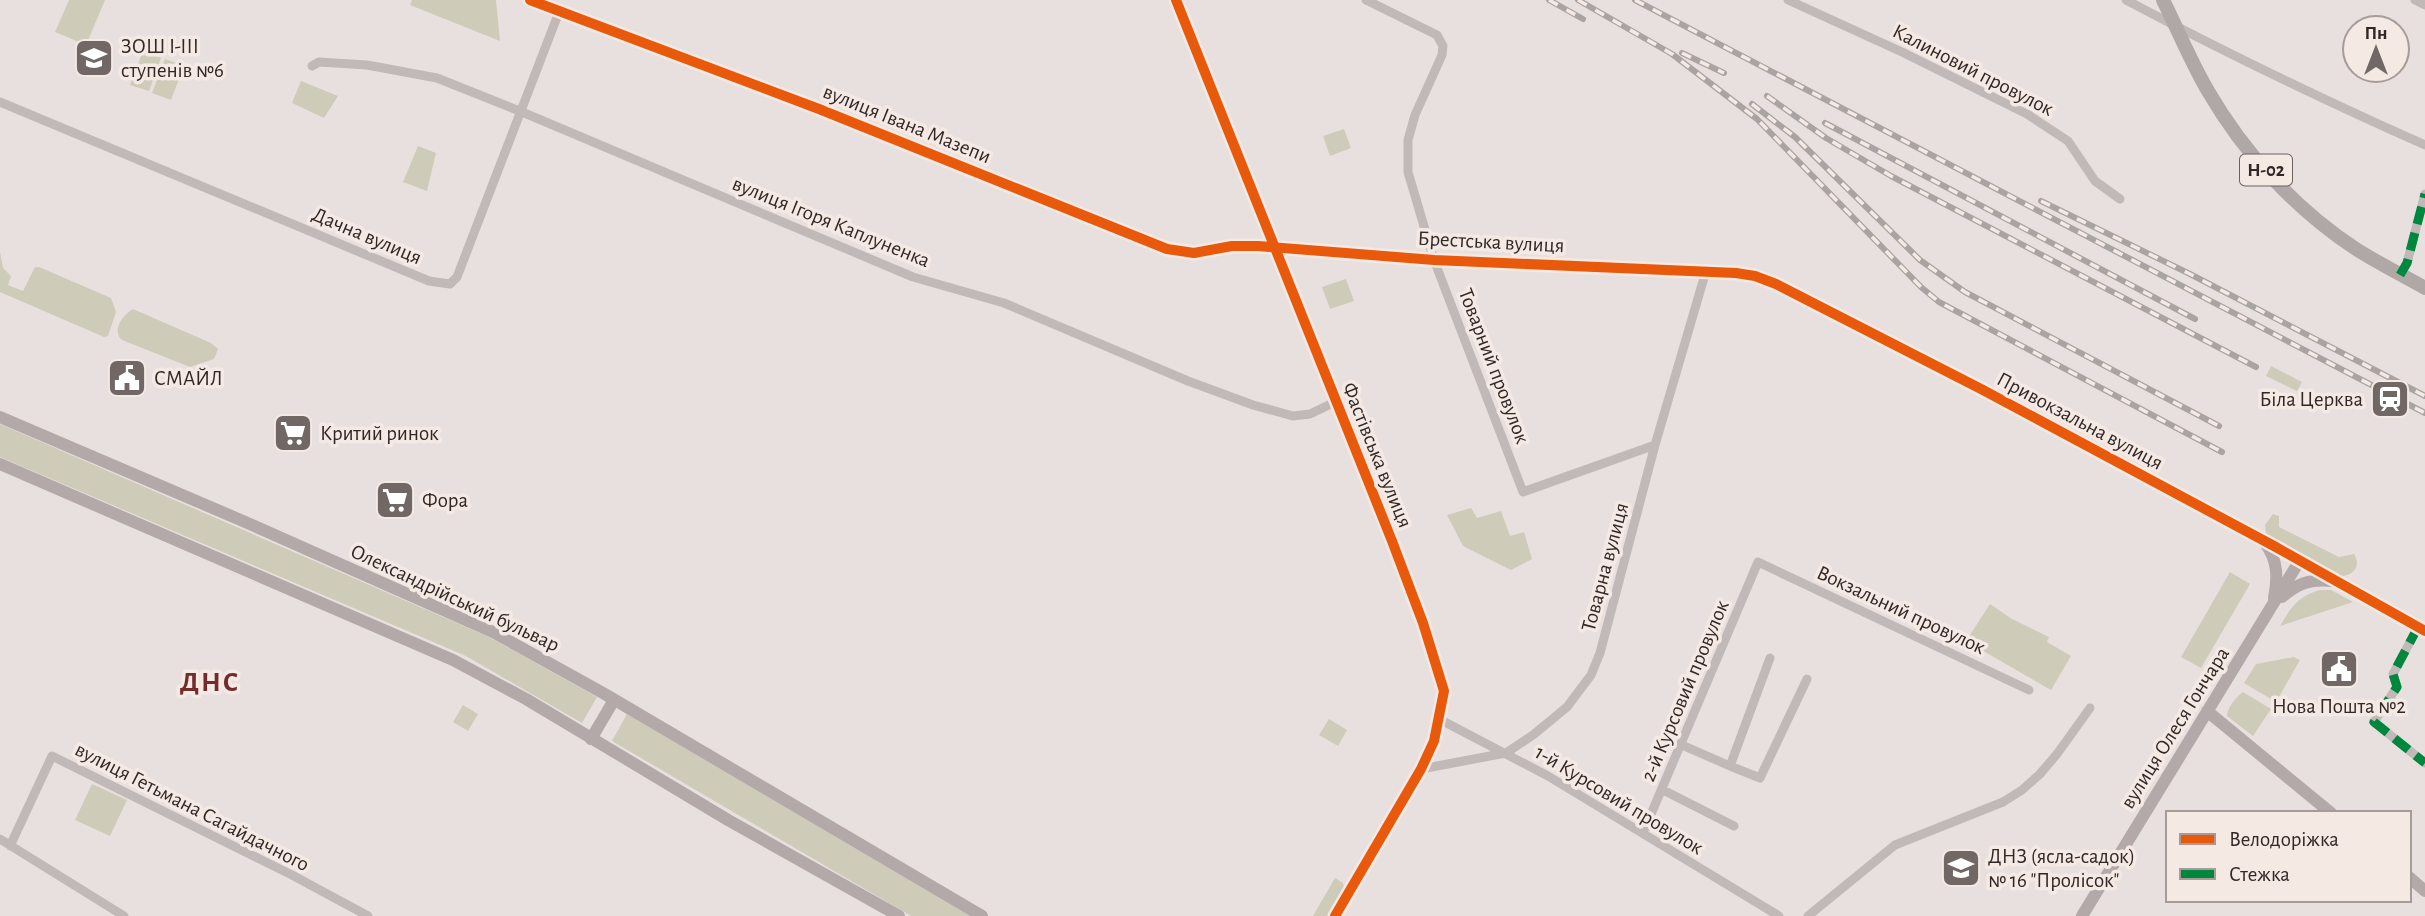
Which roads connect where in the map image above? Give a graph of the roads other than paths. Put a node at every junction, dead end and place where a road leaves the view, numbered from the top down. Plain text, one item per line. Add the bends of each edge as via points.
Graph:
1 (530, 0) edge
2 (1176, 0) edge
3 (1366, 0) edge
4 (1788, 0) edge
5 (2126, 0) edge
6 (2163, 0) edge
7 (2416, 0) edge
8 (2425, 5) edge
9 (559, 12) junction
10 (2177, 28) junction
11 (312, 66) dead end
12 (0, 102) edge
13 (522, 112) junction
14 (2425, 145) edge
15 (2425, 194) edge
16 (2120, 199) dead end
17 (1275, 247) junction
18 (1434, 260) junction
19 (1706, 271) junction
20 (2400, 275) junction
21 (2425, 288) edge
22 (1335, 402) junction
23 (0, 417) edge
24 (1655, 445) junction
25 (0, 464) edge
26 (2263, 540) junction
27 (2300, 560) junction
28 (1758, 562) joint
29 (2338, 582) junction
30 (2273, 604) junction
31 (2422, 629) edge
32 (1770, 658) dead end
33 (1807, 679) dead end
34 (2029, 691) dead end
35 (614, 700) junction
36 (2090, 708) dead end
37 (2207, 711) junction
38 (1439, 719) junction
39 (591, 739) junction
40 (1682, 745) junction
41 (1506, 752) junction
42 (2425, 763) edge
43 (1730, 766) junction
44 (1421, 769) junction
45 (1663, 790) junction
46 (2329, 811) edge
47 (1734, 826) dead end
48 (1643, 834) junction
49 (0, 839) edge
50 (10, 846) junction
51 (2411, 879) edge
52 (2425, 891) edge
53 (124, 916) edge
54 (368, 916) edge
55 (899, 916) edge
56 (982, 916) edge
57 (1335, 916) edge
58 (1779, 916) edge
59 (1808, 916) edge
60 (2082, 916) edge

1 - 9 street, вулиця Івана Мазепи
2 - 17 street, Фастівська вулиця
3 - 18 street, Товарний провулок via 1437,35 1443,46 1408,140 1408,172
4 - 16 street, Калиновий провулок via 2027,114 2068,141 2095,181
5 - 10 street
6 - 10 main road, Н-02
7 - 8 street
9 - 13 street, Дачна вулиця
9 - 17 street, вулиця Івана Мазепи via 1167,248 1194,253 1232,246
10 - 14 street
10 - 20 main road, Н-02 via 2211,97 2260,164 2327,228
11 - 13 street, вулиця Ігоря Каплуненка via 319,62 367,65 437,78
12 - 13 street, Дачна вулиця via 440,284 450,284 457,277
13 - 22 street, вулиця Ігоря Каплуненка via 913,277 1004,303 1253,405 1293,416
15 - 20 street
17 - 18 street, Брестська вулиця
17 - 22 street, Фастівська вулиця
18 - 19 street, Брестська вулиця
18 - 24 street, Товарний провулок via 1523,492
19 - 24 street, Товарна вулиця
19 - 26 street, Привокзальна вулиця via 1755,276 1776,284
20 - 21 main road, Н-02
22 - 38 street, Фастівська вулиця via 1436,663 1444,691
23 - 35 street, Олександрійський бульвар via 493,632
24 - 41 street, Товарна вулиця via 1591,675 1567,707
25 - 39 street via 453,660
26 - 27 street, Привокзальна вулиця
26 - 30 street via 2275,562
27 - 29 street, Привокзальна вулиця
27 - 30 street, вулиця Олеся Гончара
28 - 34 street, Вокзальний провулок
28 - 40 street, 2-й Курсовий провулок
29 - 30 street via 2297,585
29 - 31 street, Привокзальна вулиця
30 - 37 street, вулиця Олеся Гончара
31 - 42 street via 2393,674 2397,687 2374,722
32 - 43 street
33 - 43 street via 1760,778
35 - 39 street
35 - 56 street, Олександрійський бульвар
36 - 59 street via 2040,775 2022,790 1895,845
37 - 46 street
37 - 60 street, вулиця Олеся Гончара
38 - 41 street, 1-й Курсовий провулок
38 - 44 street, Фастівська вулиця
39 - 55 street
40 - 43 street
40 - 45 street, 2-й Курсовий провулок
41 - 44 street, Товарна вулиця
41 - 48 street, 1-й Курсовий провулок
44 - 57 street, Фастівська вулиця
45 - 47 street
45 - 48 street, 2-й Курсовий провулок
48 - 58 street, 1-й Курсовий провулок
49 - 50 street
50 - 53 street
50 - 54 street, вулиця Гетьмана Сагайдачного via 52,756
51 - 52 street

